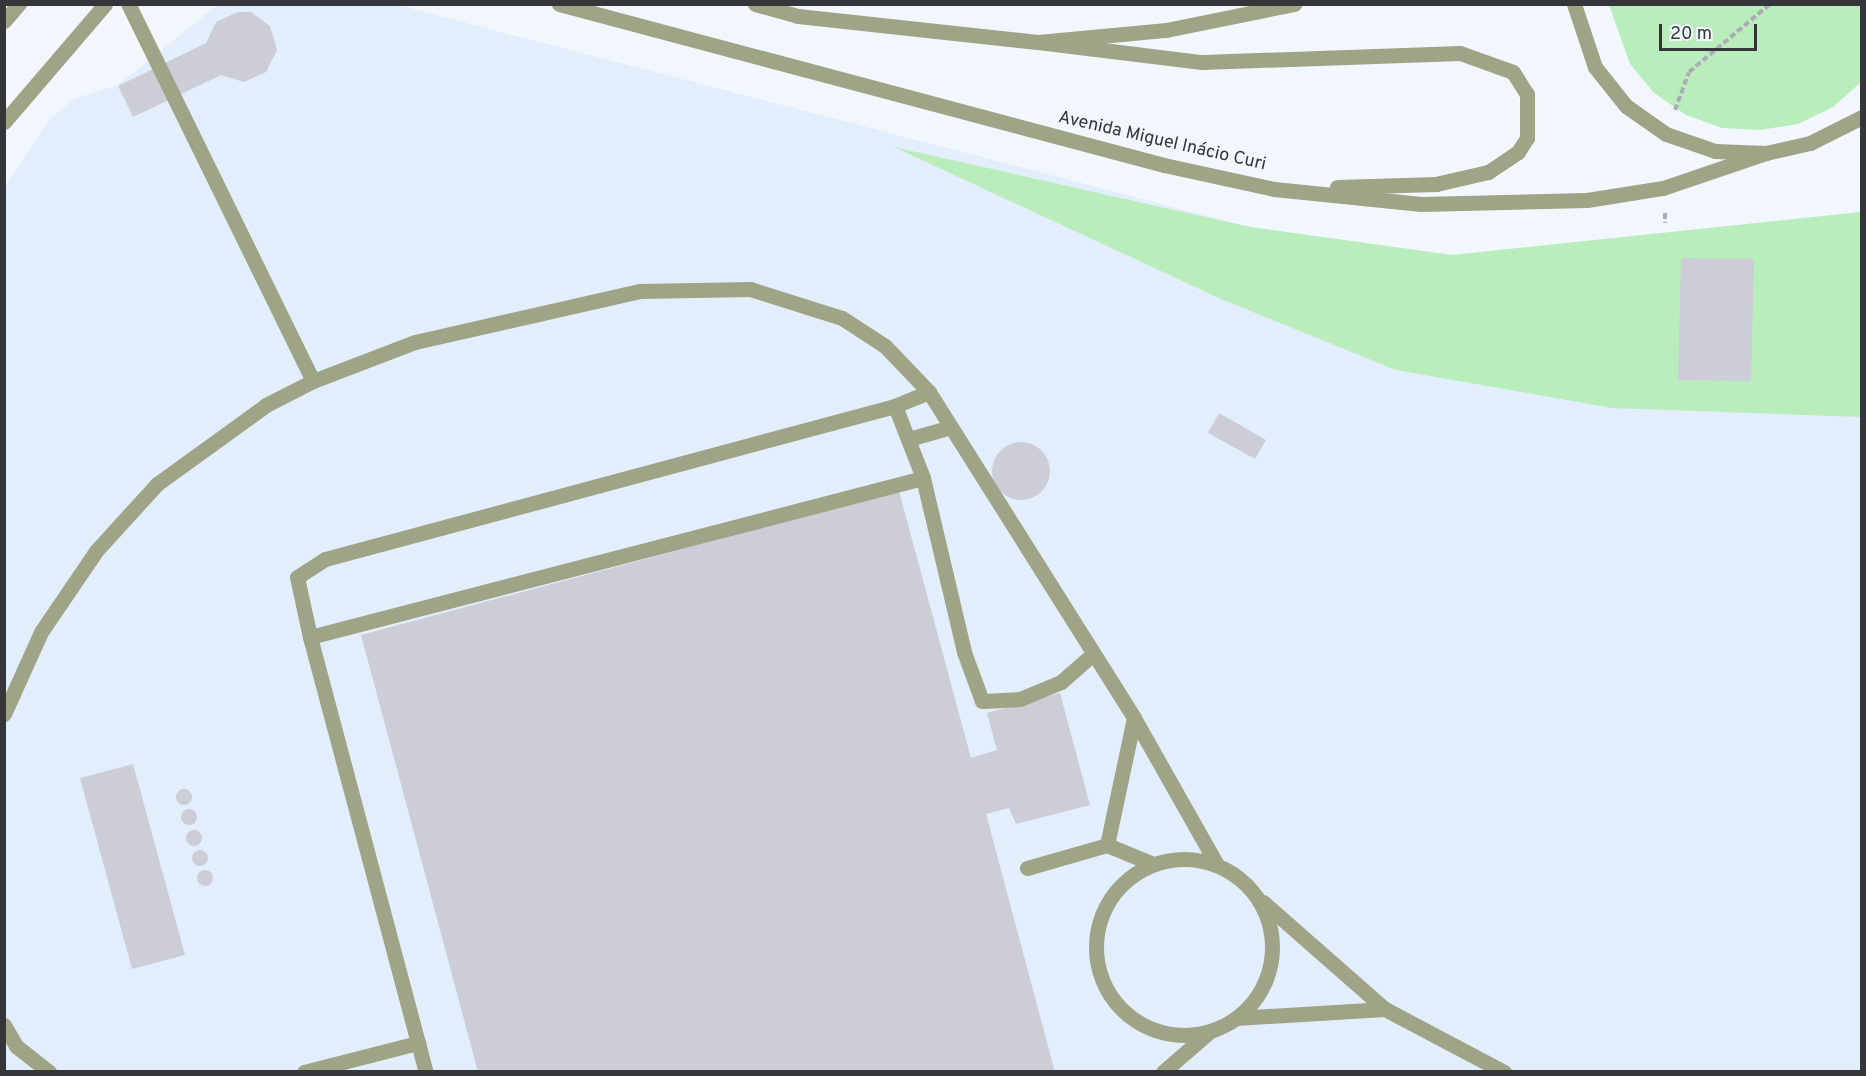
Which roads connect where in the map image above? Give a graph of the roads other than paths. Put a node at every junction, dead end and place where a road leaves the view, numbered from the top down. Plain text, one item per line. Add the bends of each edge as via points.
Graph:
1 (19, 4) edge
2 (105, 4) edge
3 (128, 4) edge
4 (559, 4) edge
5 (755, 4) edge
6 (1294, 4) edge
7 (1574, 4) edge
8 (4, 21) edge
9 (1038, 42) junction
10 (1862, 110) edge
11 (1856, 119) edge
12 (4, 122) edge
13 (1766, 153) junction
14 (1274, 189) junction
15 (313, 381) junction
16 (929, 392) junction
17 (895, 406) junction
18 (947, 428) junction
19 (909, 439) junction
20 (923, 478) junction
21 (310, 637) junction
22 (1093, 654) junction
23 (4, 714) edge
24 (1134, 718) junction
25 (1107, 845) junction
26 (1153, 864) junction
27 (1217, 865) junction
28 (1027, 868) dead end
29 (1257, 897) junction
30 (1384, 1009) junction
31 (1236, 1018) junction
32 (4, 1026) edge
33 (1209, 1032) junction
34 (418, 1043) junction
35 (49, 1071) edge
36 (304, 1071) edge
37 (426, 1071) edge
38 (1163, 1071) edge
39 (1504, 1071) edge

1 - 8 street
2 - 12 street
3 - 15 street via 173,103
4 - 14 street, Avenida Miguel Inácio Curi via 1164,165
5 - 9 street via 798,15
6 - 9 street via 1166,30
7 - 13 street, Avenida Miguel Inácio Curi via 1595,67 1626,106 1666,134 1715,151
9 - 14 street via 1202,62 1460,53 1513,72 1527,94 1527,138 1518,152 1488,172 1436,184
10 - 11 street, Avenida Miguel Inácio Curi
11 - 13 street, Avenida Miguel Inácio Curi via 1810,143
13 - 14 street, Avenida Miguel Inácio Curi via 1663,188 1587,200 1420,204
15 - 16 street via 416,342 640,291 750,289 842,318 885,346
15 - 23 street via 257,411 157,484 96,551 41,632
16 - 17 street
16 - 18 street
17 - 19 street
17 - 21 street via 325,559 297,577
18 - 19 street
18 - 22 street
19 - 20 street
20 - 21 street
20 - 22 street via 964,652 982,701 1020,699 1061,682
21 - 34 street
22 - 24 street
24 - 25 street
24 - 27 street
25 - 26 street
25 - 28 street
26 - 27 street via 1182,859
26 - 33 street via 1127,880 1107,903 1096,930 1096,960 1106,989 1125,1012 1150,1029 1180,1035
27 - 29 street
29 - 30 street
29 - 31 street via 1268,917 1271,962 1259,993
30 - 31 street
30 - 39 street
31 - 33 street
32 - 35 street via 16,1046
33 - 38 street
34 - 36 street
34 - 37 street

